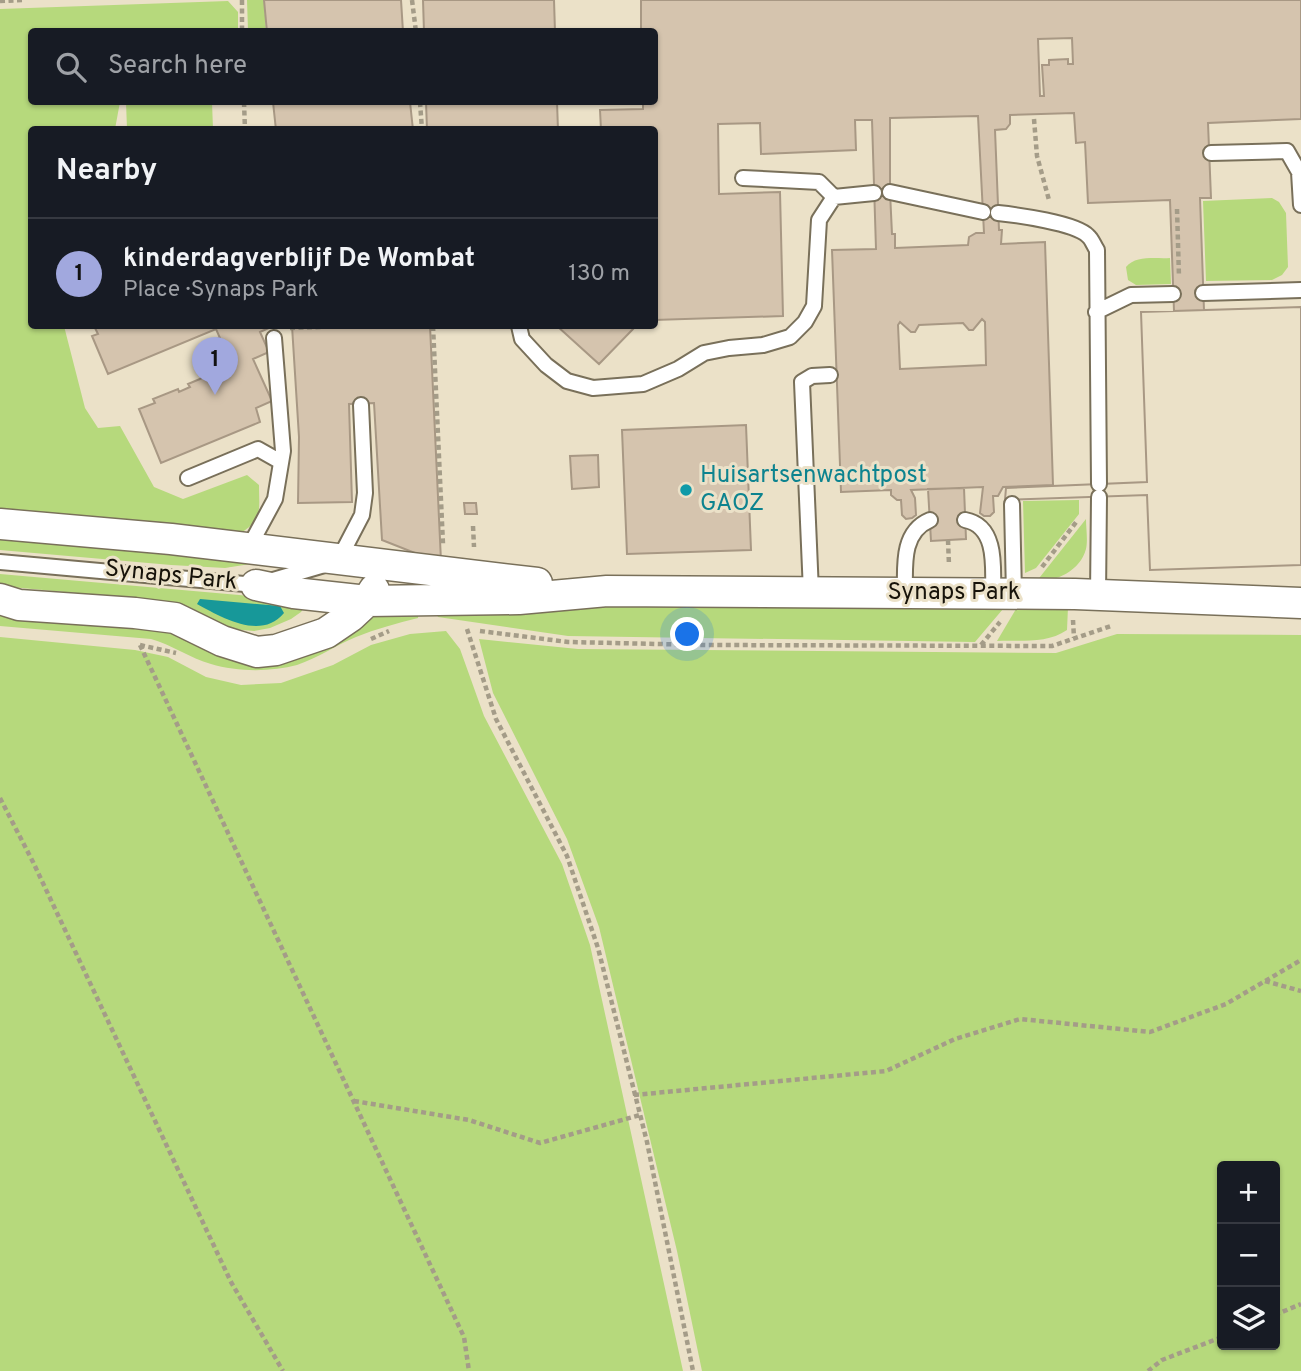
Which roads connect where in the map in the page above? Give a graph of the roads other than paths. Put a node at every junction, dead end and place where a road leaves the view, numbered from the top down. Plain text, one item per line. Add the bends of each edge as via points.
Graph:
1 (1211, 153) dead end
2 (743, 178) dead end
3 (890, 192) dead end
4 (874, 193) dead end
5 (834, 197) junction
6 (1301, 205) edge
7 (1176, 288) road end
8 (1301, 290) edge
9 (1203, 293) dead end
10 (1096, 312) junction
11 (520, 329) edge
12 (274, 338) dead end
13 (830, 375) dead end
14 (360, 405) dead end
15 (281, 462) junction
16 (188, 478) dead end
17 (1012, 504) dead end
18 (930, 520) dead end
19 (965, 520) dead end
20 (0, 524) edge
21 (259, 550) junction
22 (338, 561) junction
23 (0, 562) edge
24 (388, 565) junction
25 (256, 585) junction
26 (607, 591) junction
27 (811, 592) junction
28 (905, 593) junction
29 (1012, 595) junction
30 (1098, 595) junction
31 (327, 596) junction
32 (0, 599) edge
33 (367, 601) junction
34 (1301, 603) edge
35 (241, 646) junction

1 - 6 lane via 1287,151 1299,172
2 - 5 lane via 819,181
3 - 10 lane via 1022,215 1088,234 1097,250
4 - 5 lane
5 - 11 lane via 819,220 814,306 790,337 704,354 643,384 593,388 567,381 546,365
7 - 10 lane via 1131,295
8 - 9 lane
10 - 30 lane
12 - 15 lane via 284,451
13 - 27 lane via 802,382
14 - 22 lane via 365,494 362,514
15 - 16 lane via 258,449
15 - 21 lane
17 - 29 lane
18 - 28 lane via 913,533 906,552
19 - 29 lane via 981,528
20 - 21 street, Synaps Park
21 - 22 street, Synaps Park
22 - 24 street, Synaps Park
22 - 25 lane, Synaps Park
22 - 31 street
23 - 25 lane, Synaps Park
24 - 26 street, Synaps Park
24 - 33 street, Synaps Park
25 - 31 street
26 - 27 street, Synaps Park
26 - 33 street, Synaps Park via 519,599
27 - 28 street, Synaps Park
28 - 29 street, Synaps Park
29 - 30 street, Synaps Park
30 - 34 street, Synaps Park
31 - 33 street
31 - 35 street via 289,631
32 - 35 street, Synaps Park via 19,605 176,618
33 - 35 street, Synaps Park via 326,633 276,650 257,652

